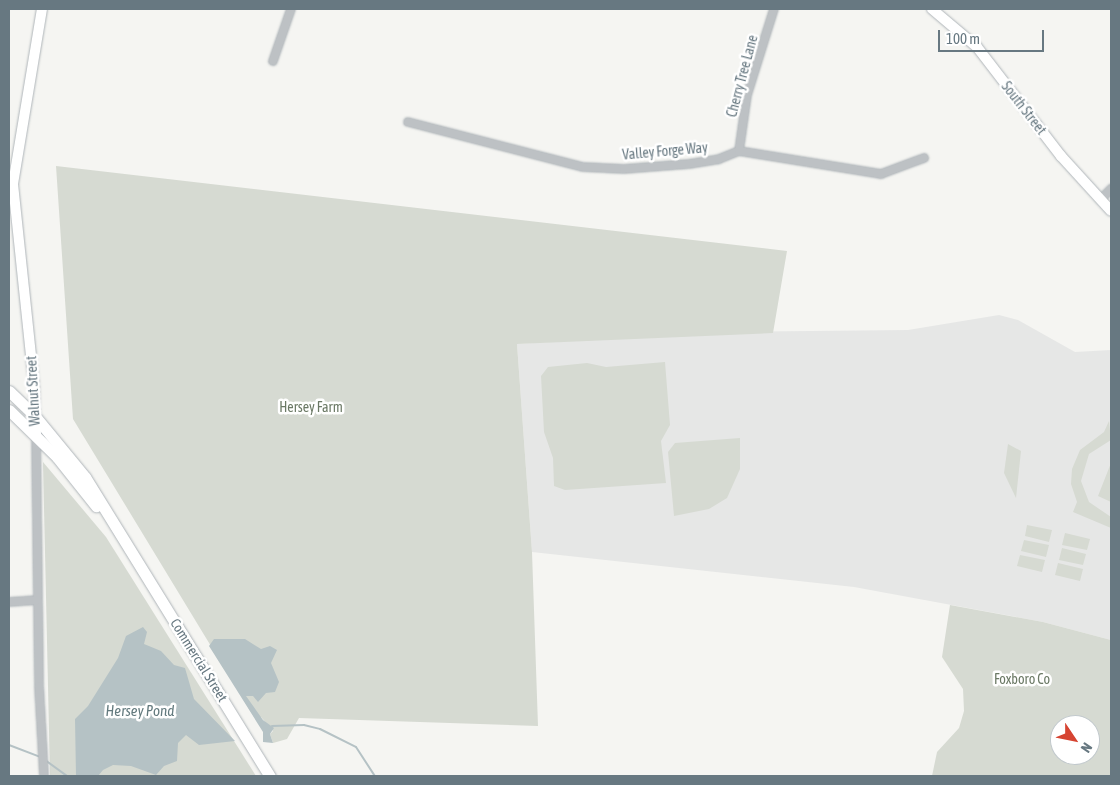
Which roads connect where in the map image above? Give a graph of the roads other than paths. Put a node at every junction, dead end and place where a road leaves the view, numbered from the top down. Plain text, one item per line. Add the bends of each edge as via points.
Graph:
1 (42, 9) edge
2 (291, 9) edge
3 (774, 9) edge
4 (932, 9) edge
5 (273, 61) dead end
6 (408, 122) dead end
7 (739, 151) junction
8 (924, 158) dead end
9 (1111, 190) edge
10 (1100, 200) junction
11 (1111, 211) edge
12 (9, 391) edge
13 (9, 410) edge
14 (34, 415) junction
15 (36, 434) junction
16 (127, 544) junction
17 (38, 600) junction
18 (9, 602) edge
19 (44, 776) edge
20 (270, 776) edge

1 - 14 street, Walnut Street via 13,184 34,384
2 - 5 street
3 - 7 street, Cherry Tree Lane via 747,95
4 - 10 street, South Street via 977,47 1061,156
6 - 7 street, Valley Forge Way via 583,167 624,169 689,164 719,159
7 - 8 street, Valley Forge Way via 882,174
9 - 10 street
10 - 11 street, South Street
12 - 14 main road, Commercial Street
13 - 15 main road, Commercial Street
14 - 15 street, Walnut Street
14 - 16 main road, Commercial Street via 85,477
15 - 16 main road, Commercial Street
15 - 17 street, Walnut Street
16 - 20 main road, Commercial Street
17 - 18 street
17 - 19 street, Walnut Street

